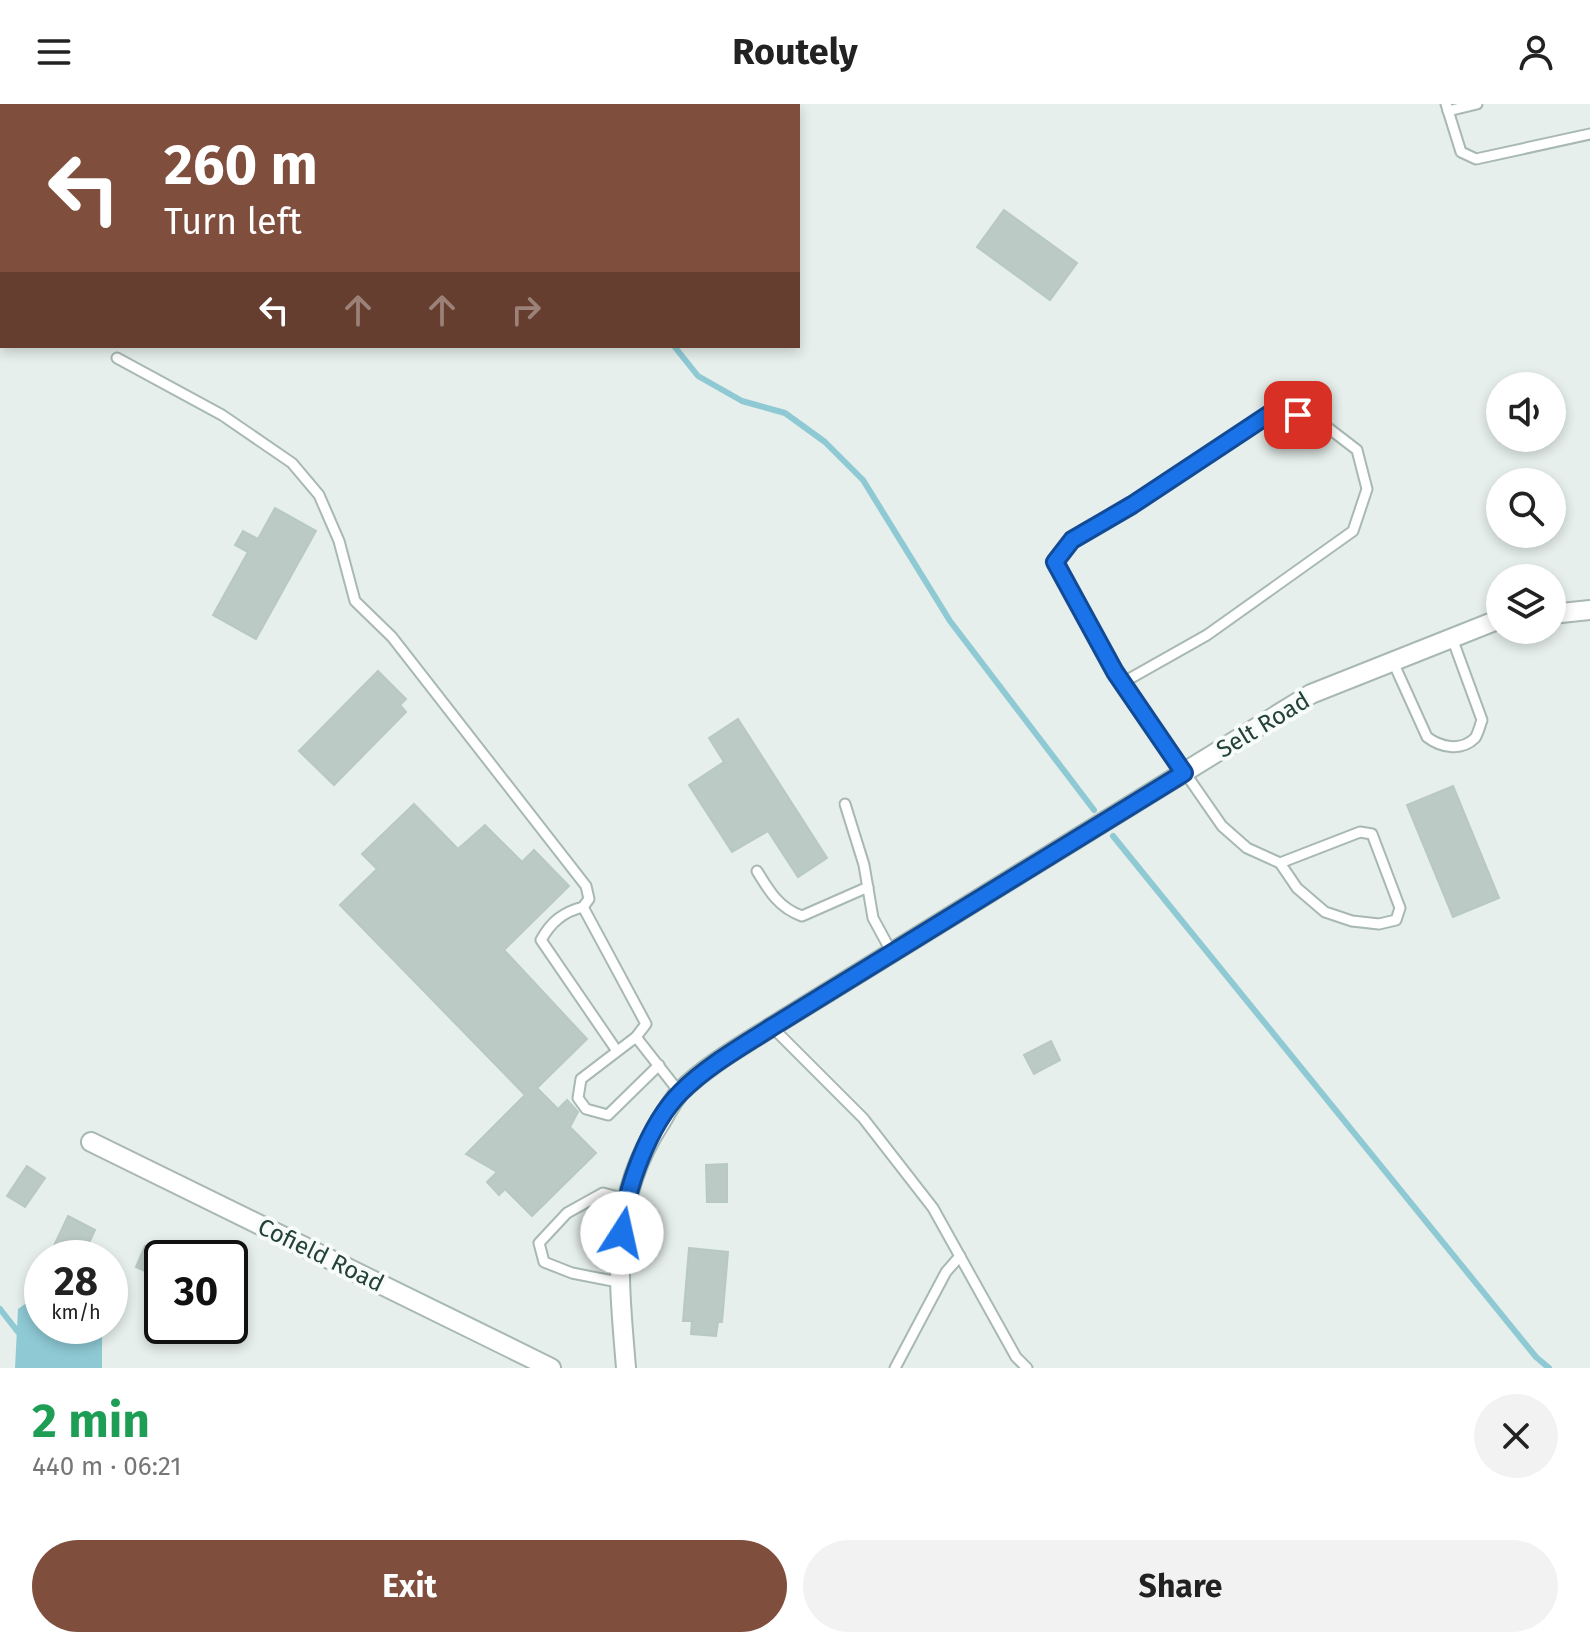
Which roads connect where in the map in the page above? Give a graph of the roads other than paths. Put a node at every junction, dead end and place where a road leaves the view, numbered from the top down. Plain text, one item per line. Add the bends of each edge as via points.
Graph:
1 (1477, 104) edge
2 (1447, 108) edge
3 (1590, 134) edge
4 (117, 358) dead end
5 (1590, 610) edge
6 (1566, 613) edge
7 (1486, 625) edge
8 (1452, 638) junction
9 (1393, 662) junction
10 (1122, 683) junction
11 (1184, 773) junction
12 (845, 804) dead end
13 (1280, 863) junction
14 (757, 871) dead end
15 (868, 887) junction
16 (583, 907) junction
17 (892, 953) junction
18 (772, 1027) junction
19 (636, 1037) junction
20 (617, 1051) junction
21 (659, 1065) junction
22 (680, 1093) junction
23 (91, 1142) dead end
24 (626, 1199) junction
25 (960, 1256) junction
26 (618, 1282) junction
27 (551, 1368) edge
28 (626, 1368) edge
29 (895, 1368) edge
30 (1027, 1368) edge

1 - 2 lane
2 - 3 lane via 1461,152 1476,159
4 - 16 lane via 222,415 292,463 319,495 339,541 355,601 392,637 572,865 586,886 589,899
5 - 6 street
7 - 8 street, Selt Road
8 - 9 street, Selt Road
8 - 9 lane via 1482,720 1475,738 1458,747 1438,746 1427,737
9 - 11 street, Selt Road via 1311,694
10 - 10 lane via 1055,562 1072,540 1277,409 1318,420 1357,450 1367,489 1353,531 1207,635
10 - 11 lane
11 - 13 lane via 1222,826 1247,848
11 - 17 street, Selt Road
12 - 15 lane
13 - 13 lane via 1297,888 1325,912 1352,921 1396,920 1400,908 1372,834 1360,832
14 - 15 lane via 787,911 802,916
15 - 17 lane via 873,918
16 - 19 lane via 644,1015 646,1024
16 - 20 lane via 550,924 541,940
17 - 18 street, Selt Road
18 - 22 street, Selt Road
18 - 25 lane via 863,1118 933,1208
19 - 20 lane
19 - 21 lane
20 - 21 lane via 578,1086 578,1098 594,1114 608,1115
21 - 22 lane
22 - 24 street, Selt Road via 648,1141
23 - 27 street, Cofield Road
24 - 26 street, Selt Road
24 - 26 lane via 603,1193 567,1213 539,1243 544,1262
25 - 29 lane via 946,1272
25 - 30 lane
26 - 28 street, Selt Road

